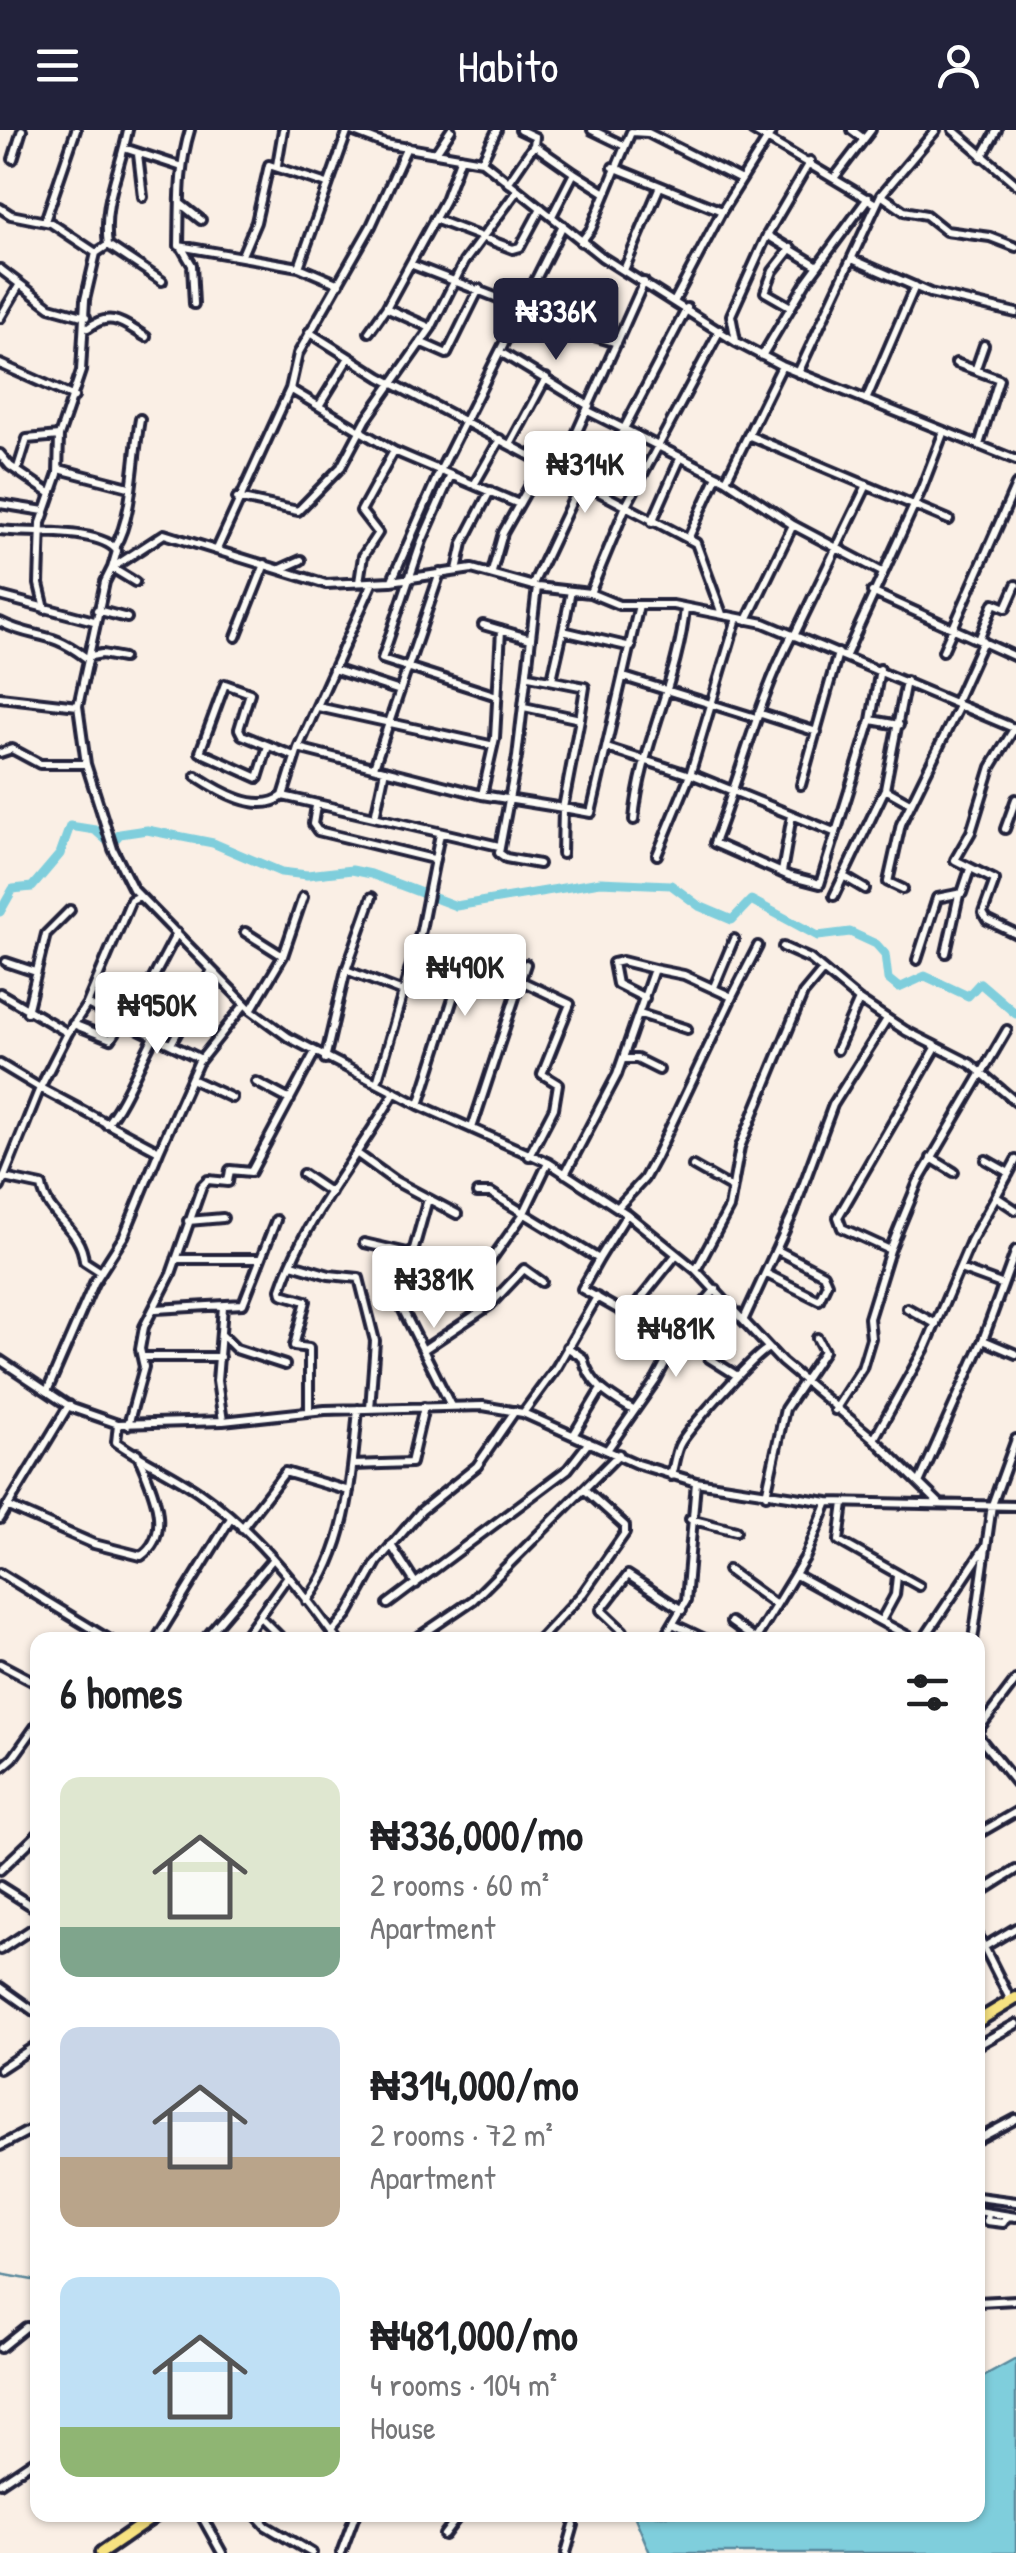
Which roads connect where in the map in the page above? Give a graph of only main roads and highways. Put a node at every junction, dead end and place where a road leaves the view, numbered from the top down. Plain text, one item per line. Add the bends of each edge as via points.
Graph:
1 (1013, 1999) edge
2 (985, 2017) edge
3 (146, 2522) edge
4 (101, 2553) edge

1 - 2 main road
3 - 4 main road

